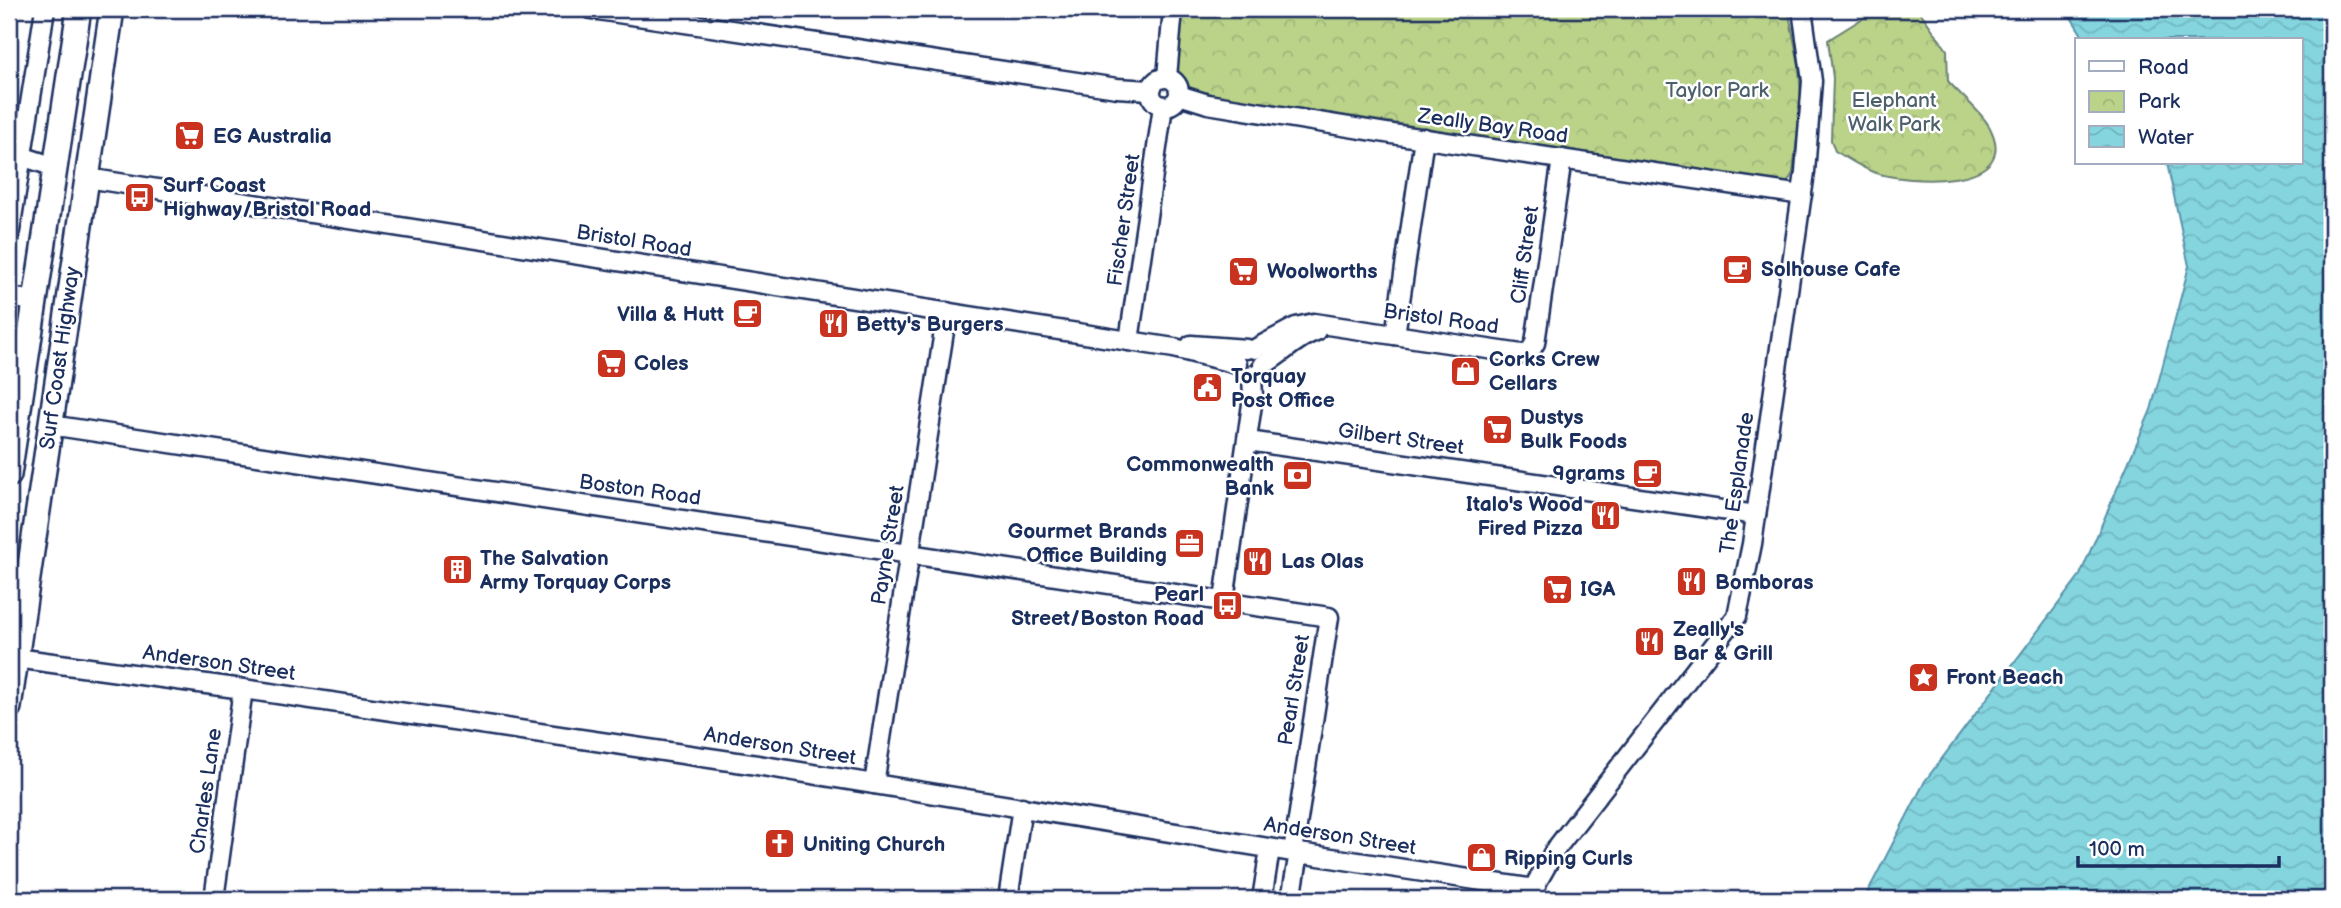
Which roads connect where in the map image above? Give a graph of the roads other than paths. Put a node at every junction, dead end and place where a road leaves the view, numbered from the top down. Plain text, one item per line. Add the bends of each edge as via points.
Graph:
1 (45, 9) edge
2 (79, 9) edge
3 (112, 9) edge
4 (591, 9) edge
5 (1173, 9) edge
6 (1802, 9) edge
7 (1167, 78) junction
8 (1150, 90) junction
9 (1179, 95) junction
10 (1163, 106) junction
11 (1424, 138) junction
12 (21, 156) junction
13 (1562, 159) junction
14 (55, 167) junction
15 (87, 178) junction
16 (1802, 195) junction
17 (9, 237) edge
18 (9, 297) edge
19 (34, 301) junction
20 (947, 312) junction
21 (1395, 335) junction
22 (1129, 341) junction
23 (1528, 355) joint
24 (1251, 360) junction
25 (50, 425) junction
26 (1248, 440) junction
27 (9, 475) edge
28 (1756, 514) junction
29 (910, 553) junction
30 (19, 563) edge
31 (1224, 600) junction
32 (13, 658) edge
33 (243, 689) junction
34 (9, 707) edge
35 (874, 784) junction
36 (1022, 807) junction
37 (1270, 849) junction
38 (1296, 853) junction
39 (1534, 894) edge
40 (214, 899) edge
41 (1008, 899) edge
42 (1262, 899) edge
43 (1291, 899) edge

1 - 12 street
2 - 14 main road, Surf Coast Highway
3 - 15 main road, Surf Coast Highway
4 - 8 street
5 - 7 street
6 - 16 street, The Esplanade via 1812,111
7 - 8 street via 1154,82
7 - 9 street via 1174,80
8 - 10 street via 1152,99
9 - 10 street via 1173,104
9 - 11 street, Zeally Bay Road via 1208,104
10 - 22 street, Fischer Street
11 - 13 street, Zeally Bay Road
11 - 21 street
12 - 14 street
12 - 17 street
13 - 16 street, Zeally Bay Road
13 - 23 street, Cliff Street via 1535,343
14 - 15 main road
14 - 19 main road, Surf Coast Highway
15 - 20 street, Bristol Road
15 - 25 main road, Surf Coast Highway
16 - 28 street, The Esplanade
18 - 19 street
19 - 27 main road, Surf Coast Highway
20 - 22 street, Bristol Road
20 - 29 street, Payne Street
21 - 23 street, Bristol Road
21 - 24 street, Bristol Road via 1318,330 1304,335 1276,358
22 - 24 street, Bristol Road
24 - 26 street via 1254,387
25 - 29 street, Boston Road
25 - 30 main road, Surf Coast Highway
26 - 28 street, Gilbert Street
26 - 31 street
28 - 39 street, The Esplanade via 1737,616 1555,849
29 - 31 street, Boston Road
29 - 35 street, Payne Street
30 - 32 main road, Surf Coast Highway
31 - 38 street, Pearl Street via 1329,617
32 - 33 street, Anderson Street
32 - 34 main road, Surf Coast Highway
33 - 35 street, Anderson Street
33 - 40 street, Charles Lane
35 - 36 street, Anderson Street
36 - 37 street, Anderson Street
36 - 41 street
37 - 38 street, Anderson Street
37 - 42 street
38 - 39 street, Anderson Street
38 - 43 street

